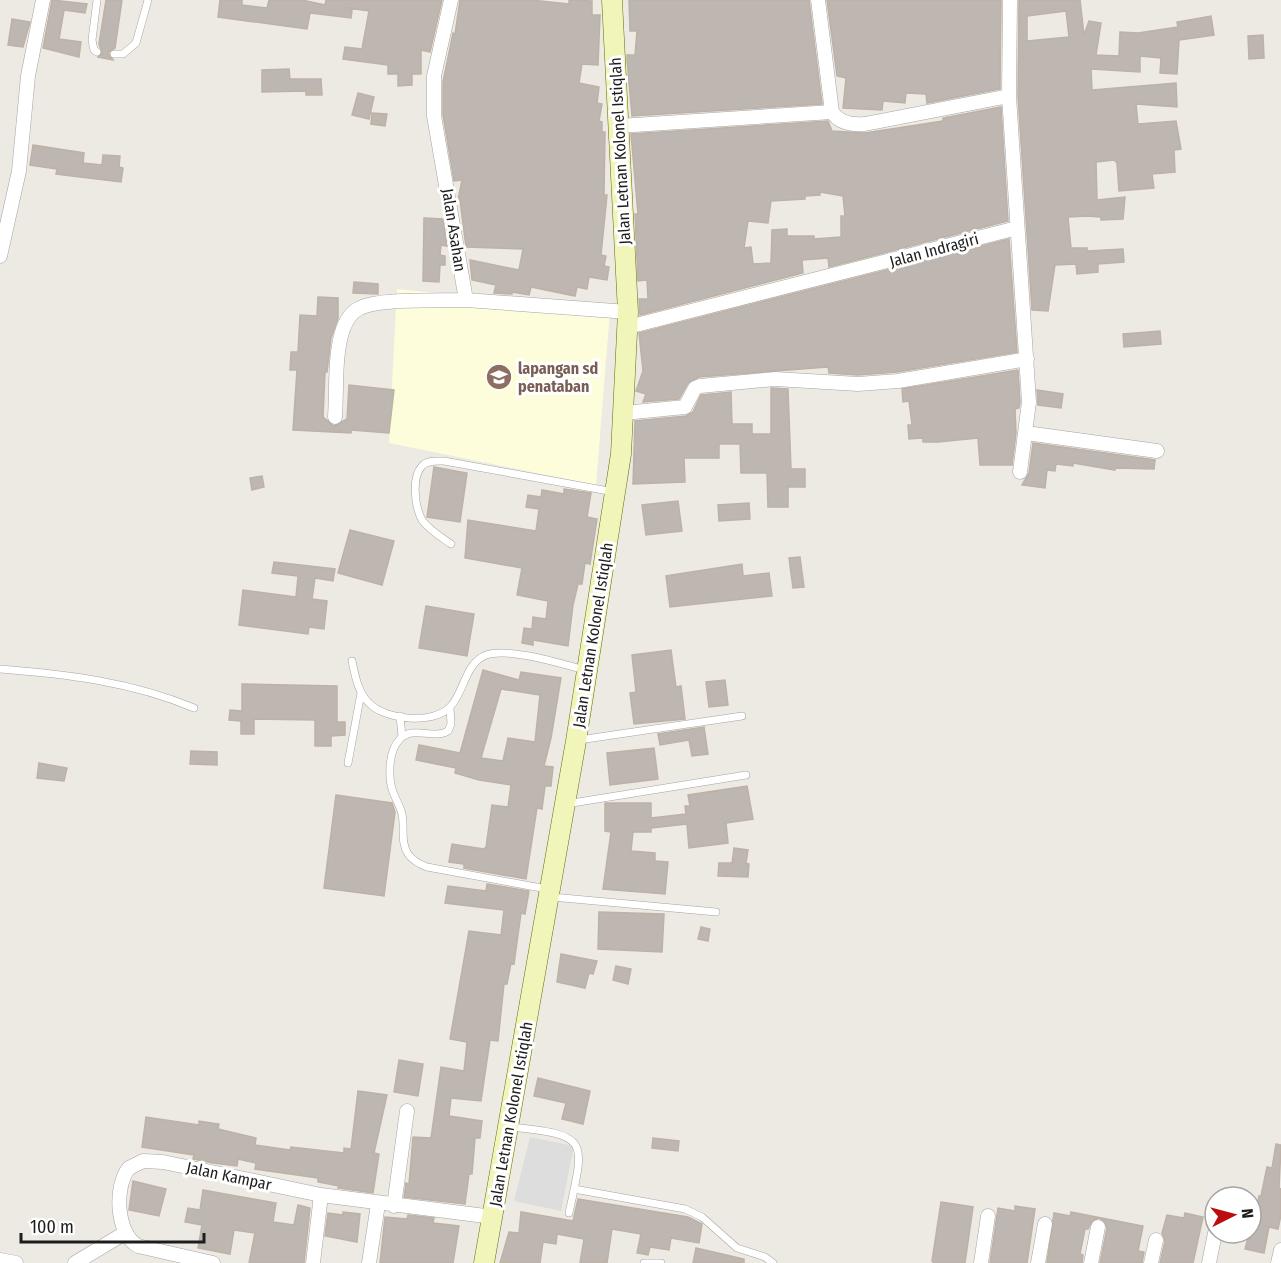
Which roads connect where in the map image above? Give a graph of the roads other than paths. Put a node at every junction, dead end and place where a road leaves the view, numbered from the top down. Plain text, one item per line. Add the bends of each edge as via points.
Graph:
1 (43, 0) edge
2 (97, 0) edge
3 (148, 0) edge
4 (451, 0) edge
5 (612, 0) edge
6 (818, 0) edge
7 (1010, 0) edge
8 (98, 52) dead end
9 (114, 54) dead end
10 (1009, 96) junction
11 (835, 115) junction
12 (619, 126) junction
13 (1017, 228) junction
14 (0, 255) edge
15 (466, 300) junction
16 (628, 320) junction
17 (1027, 359) junction
18 (624, 413) junction
19 (335, 417) dead end
20 (1026, 433) junction
21 (1157, 451) dead end
22 (1020, 472) dead end
23 (616, 492) junction
24 (451, 544) dead end
25 (352, 661) dead end
26 (0, 669) edge
27 (588, 670) junction
28 (361, 693) junction
29 (194, 708) dead end
30 (450, 708) junction
31 (400, 716) junction
32 (742, 716) dead end
33 (402, 737) junction
34 (576, 741) junction
35 (348, 764) dead end
36 (746, 775) dead end
37 (564, 805) junction
38 (549, 893) junction
39 (716, 912) dead end
40 (407, 1111) dead end
41 (508, 1127) junction
42 (574, 1189) junction
43 (321, 1195) junction
44 (378, 1204) junction
45 (394, 1206) junction
46 (569, 1213) dead end
47 (988, 1216) dead end
48 (493, 1217) junction
49 (1045, 1224) dead end
50 (1098, 1227) dead end
51 (125, 1233) junction
52 (1156, 1240) dead end
53 (1213, 1245) edge
54 (1281, 1250) edge
55 (0, 1260) edge
56 (16, 1263) edge
57 (75, 1263) edge
58 (213, 1263) edge
59 (313, 1263) edge
60 (369, 1263) edge
61 (484, 1263) edge
62 (645, 1263) edge
63 (661, 1263) edge
64 (773, 1263) edge
65 (981, 1263) edge
66 (1038, 1263) edge
67 (1091, 1263) edge
68 (1151, 1263) edge
69 (1209, 1263) edge
70 (1278, 1263) edge

1 - 14 street via 28,76 20,171
2 - 8 lane via 92,40
3 - 9 lane via 136,43 123,54
4 - 15 street, Jalan Asahan via 434,76 434,116
5 - 12 street, Jalan Letnan Kolonel Istiqlah
6 - 11 street
7 - 10 street
10 - 11 street via 853,124
10 - 13 street
11 - 12 street
12 - 16 street, Jalan Letnan Kolonel Istiqlah
13 - 16 street, Jalan Indragiri
13 - 17 street
15 - 16 street
15 - 19 street via 380,303 351,314 343,329 339,352
16 - 18 street, Jalan Letnan Kolonel Istiqlah
17 - 18 street via 898,381 836,385 775,379 699,386 686,408
17 - 20 street
18 - 23 street, Jalan Letnan Kolonel Istiqlah
20 - 21 street
20 - 22 street
23 - 24 lane via 444,460 429,462 419,472 418,510 427,526
23 - 27 street, Jalan Letnan Kolonel Istiqlah
25 - 28 lane
26 - 29 lane via 134,687
27 - 30 lane via 517,655 491,654 473,666
27 - 34 street, Jalan Letnan Kolonel Istiqlah
28 - 31 lane via 375,709
28 - 35 lane
30 - 31 lane via 425,717
30 - 33 lane via 451,724 444,733 412,733
31 - 33 lane
32 - 34 lane
33 - 38 lane via 393,752 390,783 402,811 404,845 413,860 435,869
34 - 37 street, Jalan Letnan Kolonel Istiqlah
36 - 37 lane
37 - 38 street, Jalan Letnan Kolonel Istiqlah
38 - 39 lane
38 - 41 street, Jalan Letnan Kolonel Istiqlah
40 - 45 street
41 - 42 lane via 562,1134 573,1141 580,1158
41 - 48 street, Jalan Letnan Kolonel Istiqlah
42 - 46 lane
42 - 64 lane via 685,1209 702,1217 737,1248
43 - 44 street, Jalan Kampar
43 - 51 street, Jalan Kampar via 213,1171 143,1161 129,1168 122,1179
43 - 59 street
44 - 45 street, Jalan Kampar
44 - 60 street
45 - 48 street, Jalan Kampar
47 - 65 street
48 - 61 street, Jalan Letnan Kolonel Istiqlah
49 - 66 street
50 - 67 street
51 - 57 street
51 - 58 street via 138,1246
52 - 68 street
53 - 69 street
54 - 70 street
55 - 56 street
62 - 63 lane

